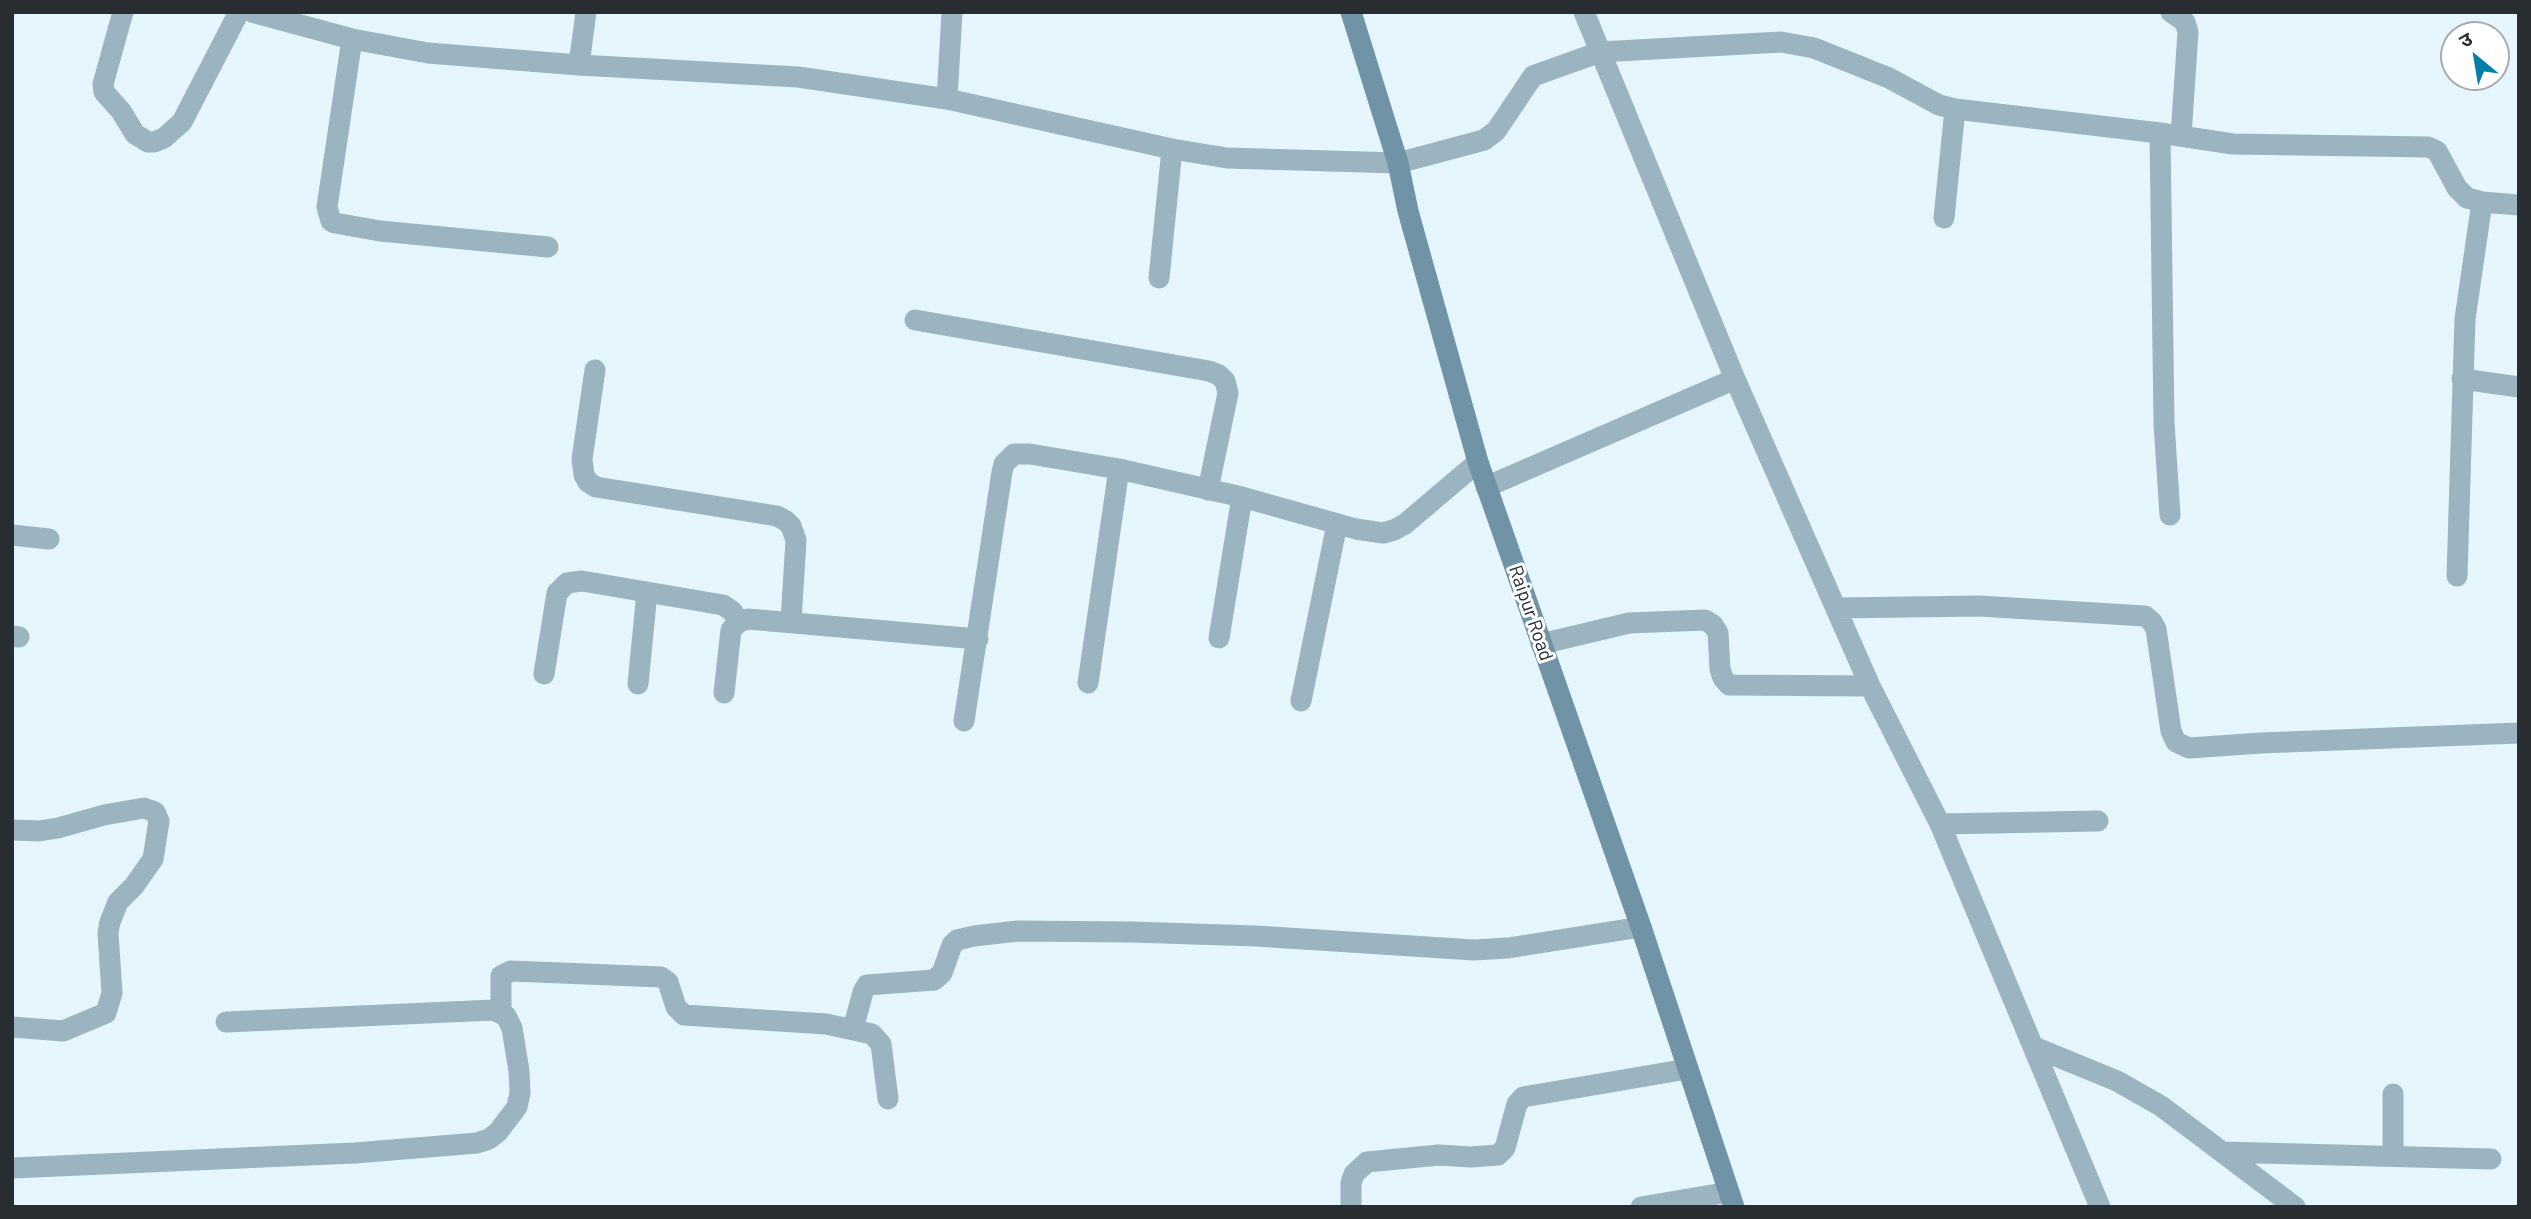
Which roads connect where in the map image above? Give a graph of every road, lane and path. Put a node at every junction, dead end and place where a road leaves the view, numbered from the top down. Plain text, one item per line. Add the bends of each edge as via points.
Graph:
1 (123, 12) edge
2 (239, 12) edge
3 (252, 12) edge
4 (586, 12) edge
5 (952, 12) edge
6 (1350, 12) edge
7 (1584, 12) edge
8 (2171, 12) edge
9 (352, 39) junction
10 (1600, 52) junction
11 (579, 65) junction
12 (947, 99) junction
13 (1955, 110) junction
14 (2160, 133) junction
15 (2181, 136) junction
16 (1172, 149) junction
17 (1398, 163) junction
18 (2482, 202) junction
19 (2519, 205) edge
20 (1944, 218) dead end
21 (548, 247) dead end
22 (1159, 278) dead end
23 (915, 320) dead end
24 (595, 370) dead end
25 (1735, 379) junction
26 (2462, 379) junction
27 (2519, 387) edge
28 (1478, 462) junction
29 (1119, 469) junction
30 (1486, 486) junction
31 (1208, 490) junction
32 (1242, 498) junction
33 (2170, 515) dead end
34 (1337, 524) junction
35 (12, 535) edge
36 (48, 539) dead end
37 (2457, 576) dead end
38 (647, 592) junction
39 (1837, 608) junction
40 (791, 621) junction
41 (739, 622) junction
42 (1219, 638) dead end
43 (978, 639) junction
44 (1541, 644) junction
45 (544, 674) dead end
46 (1088, 683) dead end
47 (638, 684) dead end
48 (1870, 686) junction
49 (724, 694) dead end
50 (1301, 701) dead end
51 (964, 721) dead end
52 (2519, 733) edge
53 (2098, 821) dead end
54 (1940, 824) junction
55 (12, 830) edge
56 (1642, 927) junction
57 (501, 1013) junction
58 (226, 1022) dead end
59 (12, 1027) edge
60 (853, 1029) junction
61 (2034, 1047) junction
62 (1687, 1069) junction
63 (2393, 1094) dead end
64 (888, 1099) dead end
65 (2222, 1152) junction
66 (2393, 1155) junction
67 (2491, 1159) dead end
68 (12, 1168) edge
69 (1732, 1199) edge
70 (1351, 1207) edge
71 (1641, 1207) edge
72 (2100, 1207) edge
73 (2295, 1207) edge

1 - 2 street via 104,92 135,134 148,142 164,138 182,122
3 - 9 street
4 - 11 street
5 - 12 street
6 - 17 main road, Raipur Road
7 - 10 street
8 - 15 street via 2185,22 2188,32
9 - 11 street via 428,53
9 - 21 street via 327,206 331,220 380,231
10 - 13 street via 1800,44 1889,78
10 - 17 street via 1533,76 1496,131 1484,140
10 - 25 street
11 - 12 street via 798,77
12 - 16 street
13 - 14 street
13 - 20 street
14 - 15 street
14 - 33 street via 2164,424
15 - 18 street via 2245,145 2428,147 2437,151 2461,194
16 - 17 street via 1227,158
16 - 22 street
17 - 28 main road, Raipur Road
18 - 19 street
18 - 26 street via 2465,319
23 - 31 street via 1219,374 1228,393
24 - 40 street via 582,459 588,482 786,521 796,540
25 - 30 street
25 - 39 street
26 - 27 street
26 - 37 street
28 - 30 main road, Raipur Road
28 - 34 street via 1394,530 1372,532
29 - 31 street
29 - 43 street via 1021,452 1004,464
29 - 46 street
30 - 44 main road, Raipur Road
31 - 32 street
32 - 34 street
32 - 42 street
34 - 50 street
35 - 36 street
38 - 41 street via 723,605
38 - 45 street via 582,581 562,586
38 - 47 street
39 - 48 street
39 - 52 street via 1979,606 2145,616 2156,629 2171,731 2176,742 2189,748
40 - 41 street
40 - 43 street
41 - 49 street via 729,636
43 - 51 street
44 - 48 street via 1629,623 1705,620 1718,633 1720,669 1729,685
44 - 56 main road, Raipur Road
48 - 54 street
53 - 54 street
54 - 61 street
55 - 59 street via 58,828 144,808 155,812 159,821 153,859 118,902 110,922 112,993 106,1013 63,1031
56 - 60 street via 1474,950 1131,932 1018,931 974,936 952,945 942,973 934,980 867,985
56 - 62 main road, Raipur Road
57 - 58 street
57 - 60 street via 501,976 505,973 661,976 684,1015
57 - 68 street via 512,1028 520,1093 517,1107 503,1126 477,1143
60 - 64 street via 872,1034 881,1044
61 - 65 street via 2118,1081
61 - 72 street
62 - 69 main road, Raipur Road
62 - 70 street via 1523,1097 1505,1148 1498,1155 1367,1162 1354,1174
63 - 66 street
65 - 66 street
65 - 73 street
66 - 67 street
69 - 71 street

